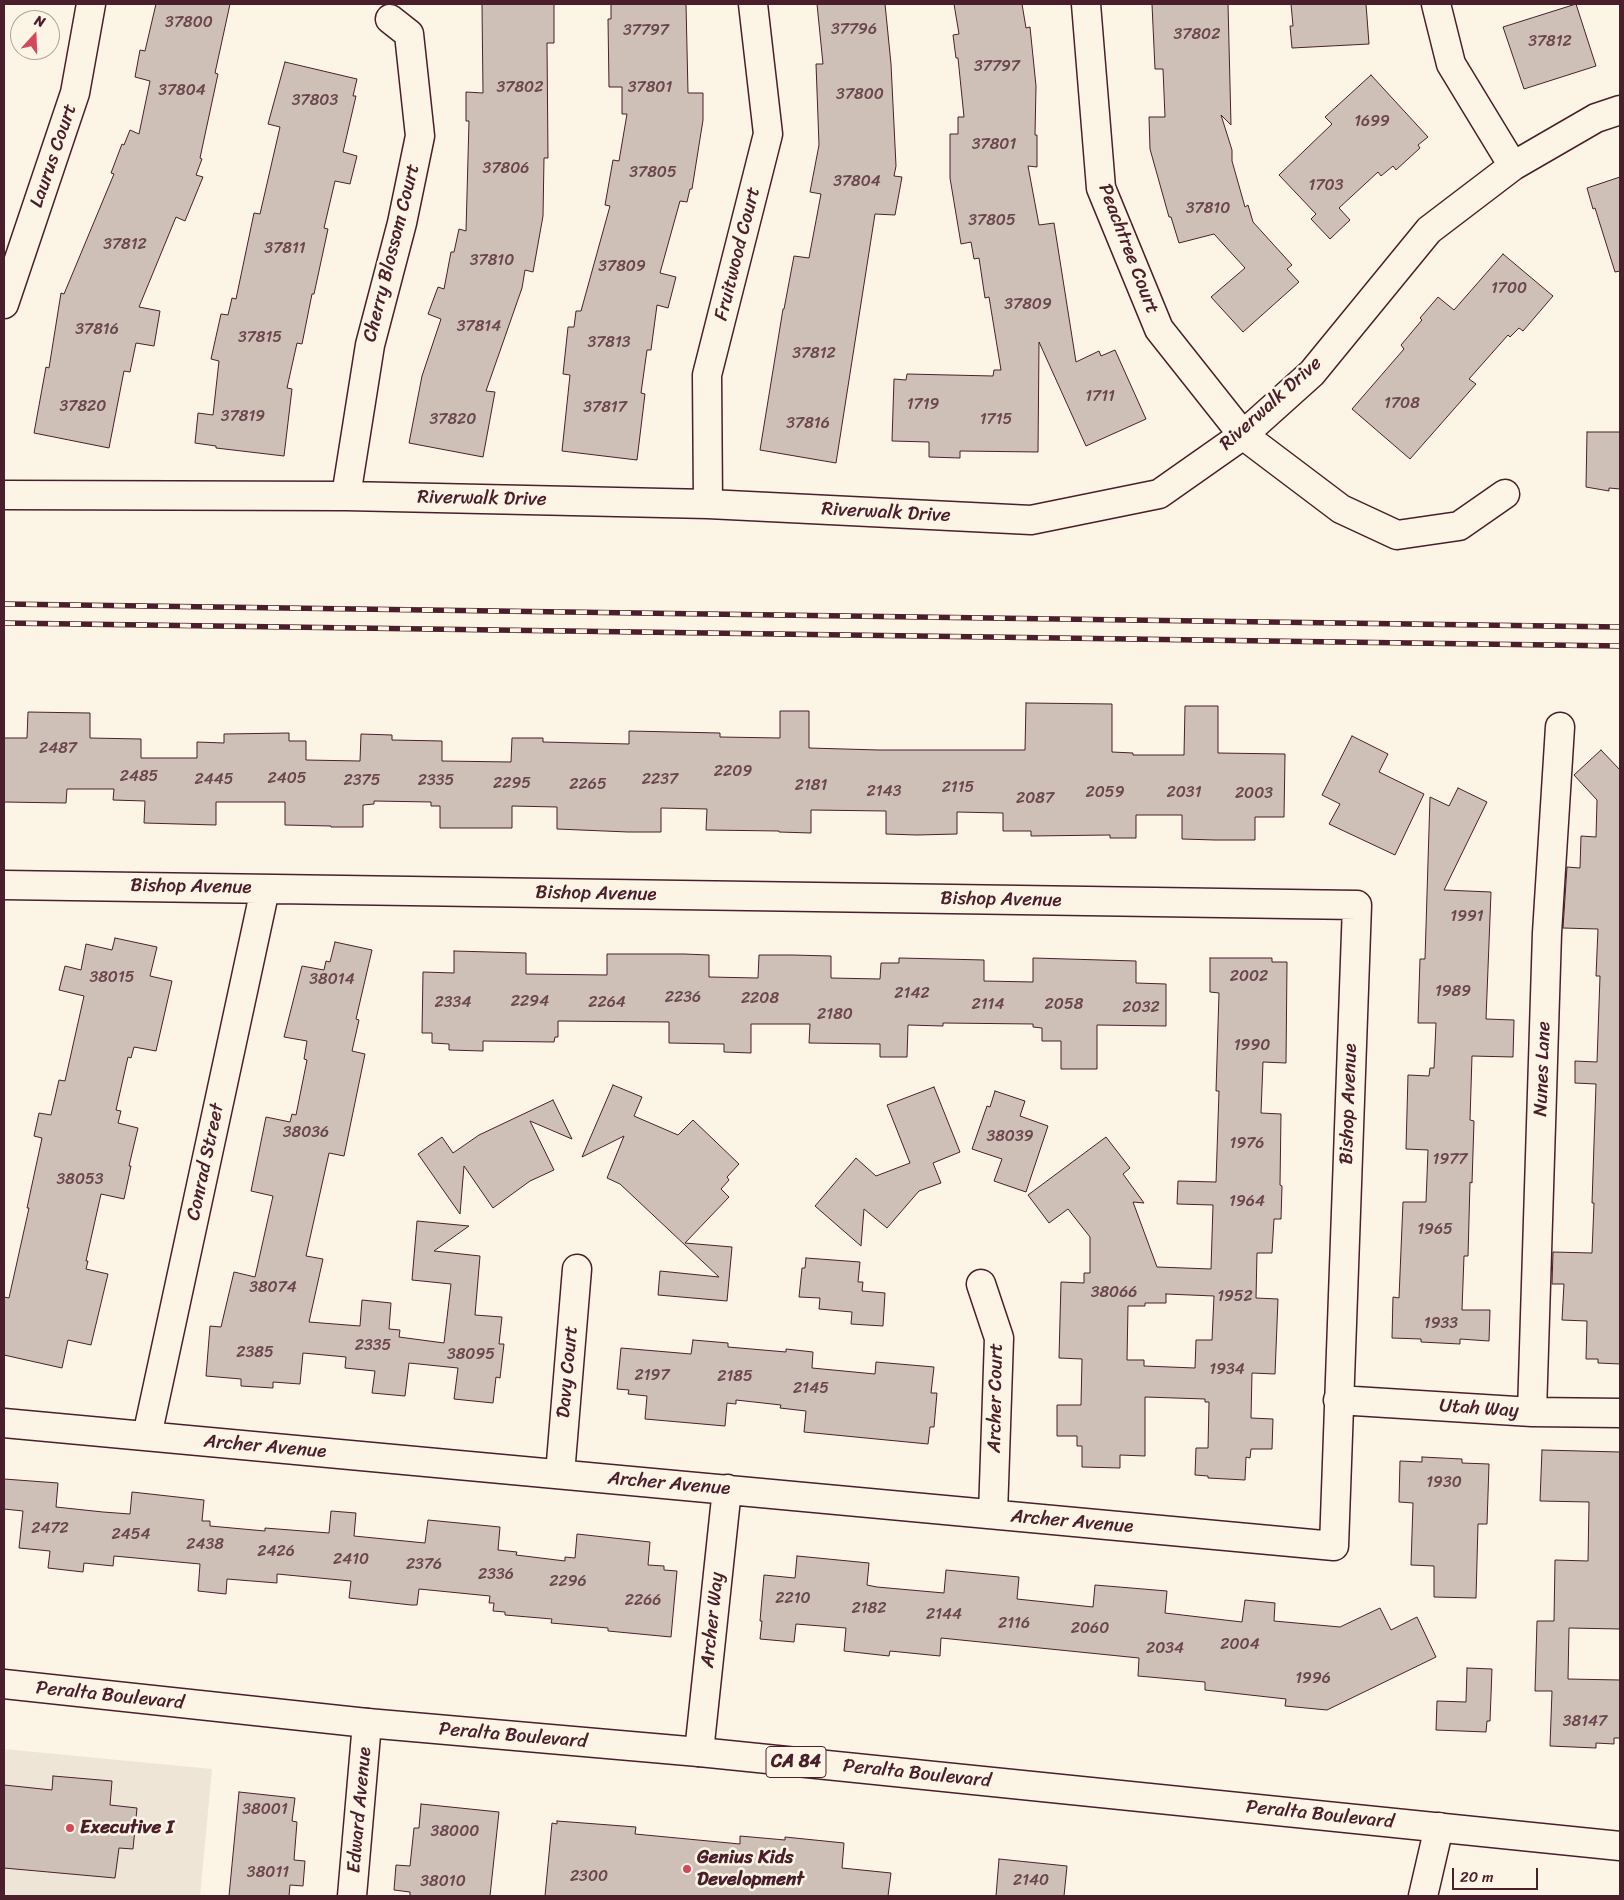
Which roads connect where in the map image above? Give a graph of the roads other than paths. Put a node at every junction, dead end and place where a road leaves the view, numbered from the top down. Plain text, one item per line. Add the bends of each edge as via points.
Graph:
1 (91, 4) edge
2 (753, 4) edge
3 (1086, 4) edge
4 (1436, 4) edge
5 (390, 19) dead end
6 (1620, 110) edge
7 (1513, 166) junction
8 (4, 304) edge
9 (1243, 435) junction
10 (1505, 494) dead end
11 (4, 495) edge
12 (346, 496) junction
13 (708, 504) junction
14 (1560, 727) dead end
15 (4, 884) edge
16 (265, 889) junction
17 (576, 1269) dead end
18 (980, 1284) dead end
19 (1338, 1400) junction
20 (1532, 1412) junction
21 (1620, 1414) edge
22 (4, 1423) edge
23 (147, 1436) junction
24 (560, 1474) junction
25 (727, 1489) junction
26 (992, 1514) junction
27 (1334, 1546) joint
28 (4, 1684) edge
29 (367, 1723) junction
30 (699, 1752) junction
31 (1439, 1827) junction
32 (1620, 1846) edge
33 (352, 1896) edge
34 (1423, 1896) edge

1 - 8 street, Laurus Court via 75,93
2 - 13 street, Fruitwood Court via 768,134 707,375
3 - 9 street, Peachtree Court via 1101,188 1159,329
4 - 7 street via 1451,64
5 - 12 street, Cherry Blossom Court via 409,34 420,136 402,223 370,344
6 - 7 street, Riverwalk Drive via 1596,118
7 - 9 street, Riverwalk Drive via 1429,230 1312,373
9 - 10 street, Peachtree Court via 1341,509 1397,535 1459,526
9 - 13 street, Riverwalk Drive via 1160,494 1032,520
11 - 12 street, Riverwalk Drive
12 - 13 street, Riverwalk Drive
14 - 20 street, Nunes Lane via 1547,933
15 - 16 street, Bishop Avenue
16 - 19 street, Bishop Avenue via 1357,905
16 - 23 street, Conrad Street
17 - 24 street, Davy Court
18 - 26 street, Archer Court via 999,1338
19 - 20 street, Utah Way
19 - 27 street, Bishop Avenue
20 - 21 street, Utah Way
22 - 23 street, Archer Avenue
23 - 24 street, Archer Avenue
24 - 25 street, Archer Avenue
25 - 26 street, Archer Avenue
25 - 30 street, Archer Way
26 - 27 street, Archer Avenue
28 - 29 street, Peralta Boulevard / CA 84
29 - 30 street, Peralta Boulevard / CA 84
29 - 33 street, Edward Avenue
30 - 31 street, Peralta Boulevard / CA 84
31 - 32 street, Peralta Boulevard / CA 84
31 - 34 street

